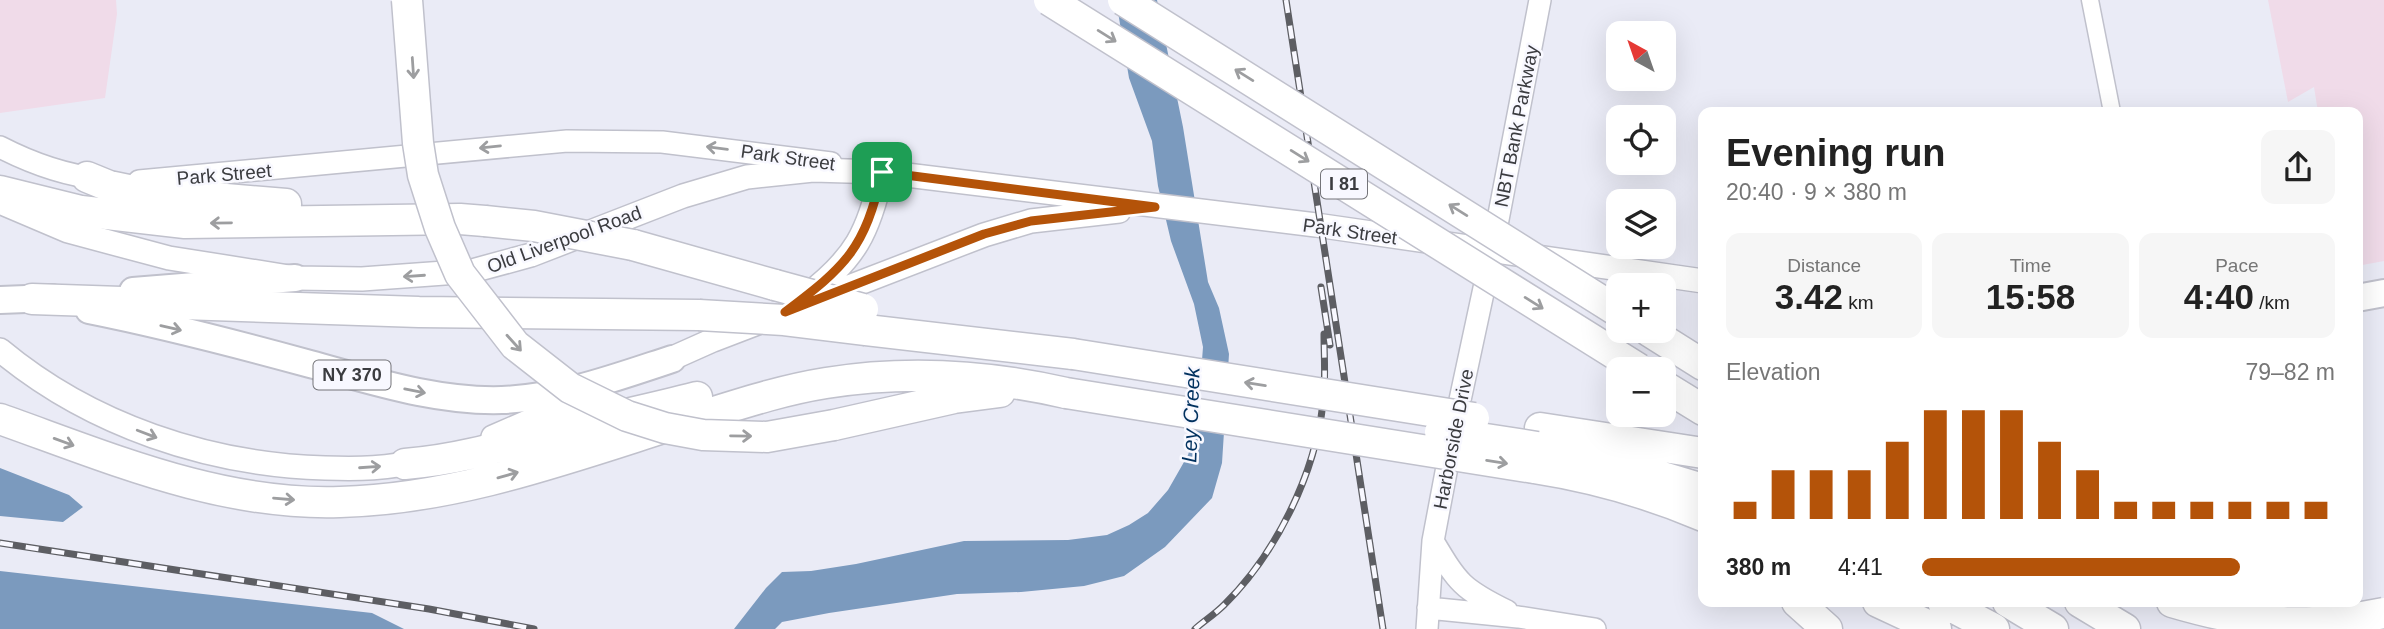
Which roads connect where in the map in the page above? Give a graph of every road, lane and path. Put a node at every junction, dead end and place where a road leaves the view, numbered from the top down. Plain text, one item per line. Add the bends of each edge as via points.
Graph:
1 (407, 0) edge
2 (1049, 0) edge
3 (1123, 0) edge
4 (1541, 0) edge
5 (2090, 0) edge
6 (2111, 107) edge
7 (0, 147) edge
8 (882, 172) junction
9 (87, 177) junction
10 (0, 191) edge
11 (0, 202) edge
12 (1155, 207) junction
13 (485, 221) junction
14 (1492, 251) junction
15 (295, 278) junction
16 (1698, 280) edge
17 (2384, 293) edge
18 (2363, 297) edge
19 (780, 298) junction
20 (32, 299) junction
21 (0, 300) edge
22 (1606, 304) edge
23 (865, 320) junction
24 (1668, 343) edge
25 (1, 351) edge
26 (1620, 357) edge
27 (672, 359) junction
28 (1698, 362) edge
29 (1070, 374) junction
30 (1676, 393) edge
31 (1698, 407) edge
32 (0, 419) edge
33 (1537, 448) junction
34 (1698, 453) edge
35 (405, 464) junction
36 (1619, 487) junction
37 (1698, 488) edge
38 (1698, 514) edge
39 (1698, 529) edge
40 (1433, 541) junction
41 (1803, 607) edge
42 (1874, 607) edge
43 (1889, 607) edge
44 (1952, 607) edge
45 (2016, 607) edge
46 (2088, 607) edge
47 (2188, 607) edge
48 (2297, 607) edge
49 (2316, 607) edge
50 (2384, 613) edge
51 (1518, 617) junction
52 (1428, 618) edge
53 (1465, 629) edge
54 (1595, 629) edge
55 (1827, 629) edge
56 (1911, 629) edge
57 (1936, 629) edge
58 (1994, 629) edge
59 (2053, 629) edge
60 (2125, 629) edge
61 (2334, 629) edge
62 (2345, 629) edge

1 -> 29 highway, bridge via 418,143 440,228 460,274 514,345 570,388 627,416 665,428 702,435 767,437
2 -> 26 highway, I 81, bridge
22 -> 3 highway, I 81, bridge
4 - 14 street, NBT Bank Parkway
5 - 6 street
7 - 9 street, Park Street via 20,158
8 -> 9 street, Park Street via 712,147 605,140 528,143 142,181
8 - 12 main road, Park Street / NY 370
8 -> 15 main road, Old Liverpool Road / NY 370 via 790,171 726,181 531,255 472,271 362,279
8 - 19 main road, NY 370 via 872,214 851,254 831,277
9 - 13 highway via 133,191 438,212
13 -> 10 highway via 185,223 82,211
11 - 15 main road, Old Liverpool Road via 68,231 140,251
12 - 14 main road, Park Street / NY 370
12 - 19 main road, NY 370 via 1031,221
13 - 19 highway, bridge via 633,245
14 - 16 main road, Park Street / NY 370
14 - 40 street, Harborside Drive
15 - 20 main road, NY 370
17 - 18 main road
19 - 23 highway, bridge
19 - 27 main road, NY 370 via 713,340
20 - 21 main road, NY 370
20 - 23 highway, bridge
20 -> 27 main road, NY 370 via 231,342 462,400 551,394
23 - 29 highway via 1018,347
24 - 28 highway
25 -> 35 main road via 44,383 83,404 136,430 199,451 290,467
27 - 35 main road via 510,430
32 -> 29 highway via 195,485 252,496 340,502 464,487 766,396 826,383 912,375 1024,383
29 -> 33 highway, bridge
33 -> 29 highway, bridge
29 - 35 highway via 965,360 871,360 783,375 469,456
30 - 31 highway
33 - 34 highway
33 - 36 highway via 1569,474
33 - 37 highway via 1606,460
36 - 38 highway
36 - 39 highway
40 - 51 street via 1468,591
40 - 52 street, Harborside Drive
41 - 55 highway
42 - 56 highway
43 - 57 highway
44 - 58 highway
45 - 59 highway
46 - 60 highway
47 - 50 highway, bridge via 2277,624 2335,622
48 - 61 highway
49 - 62 highway
51 - 52 street
51 - 53 street
51 - 54 street

